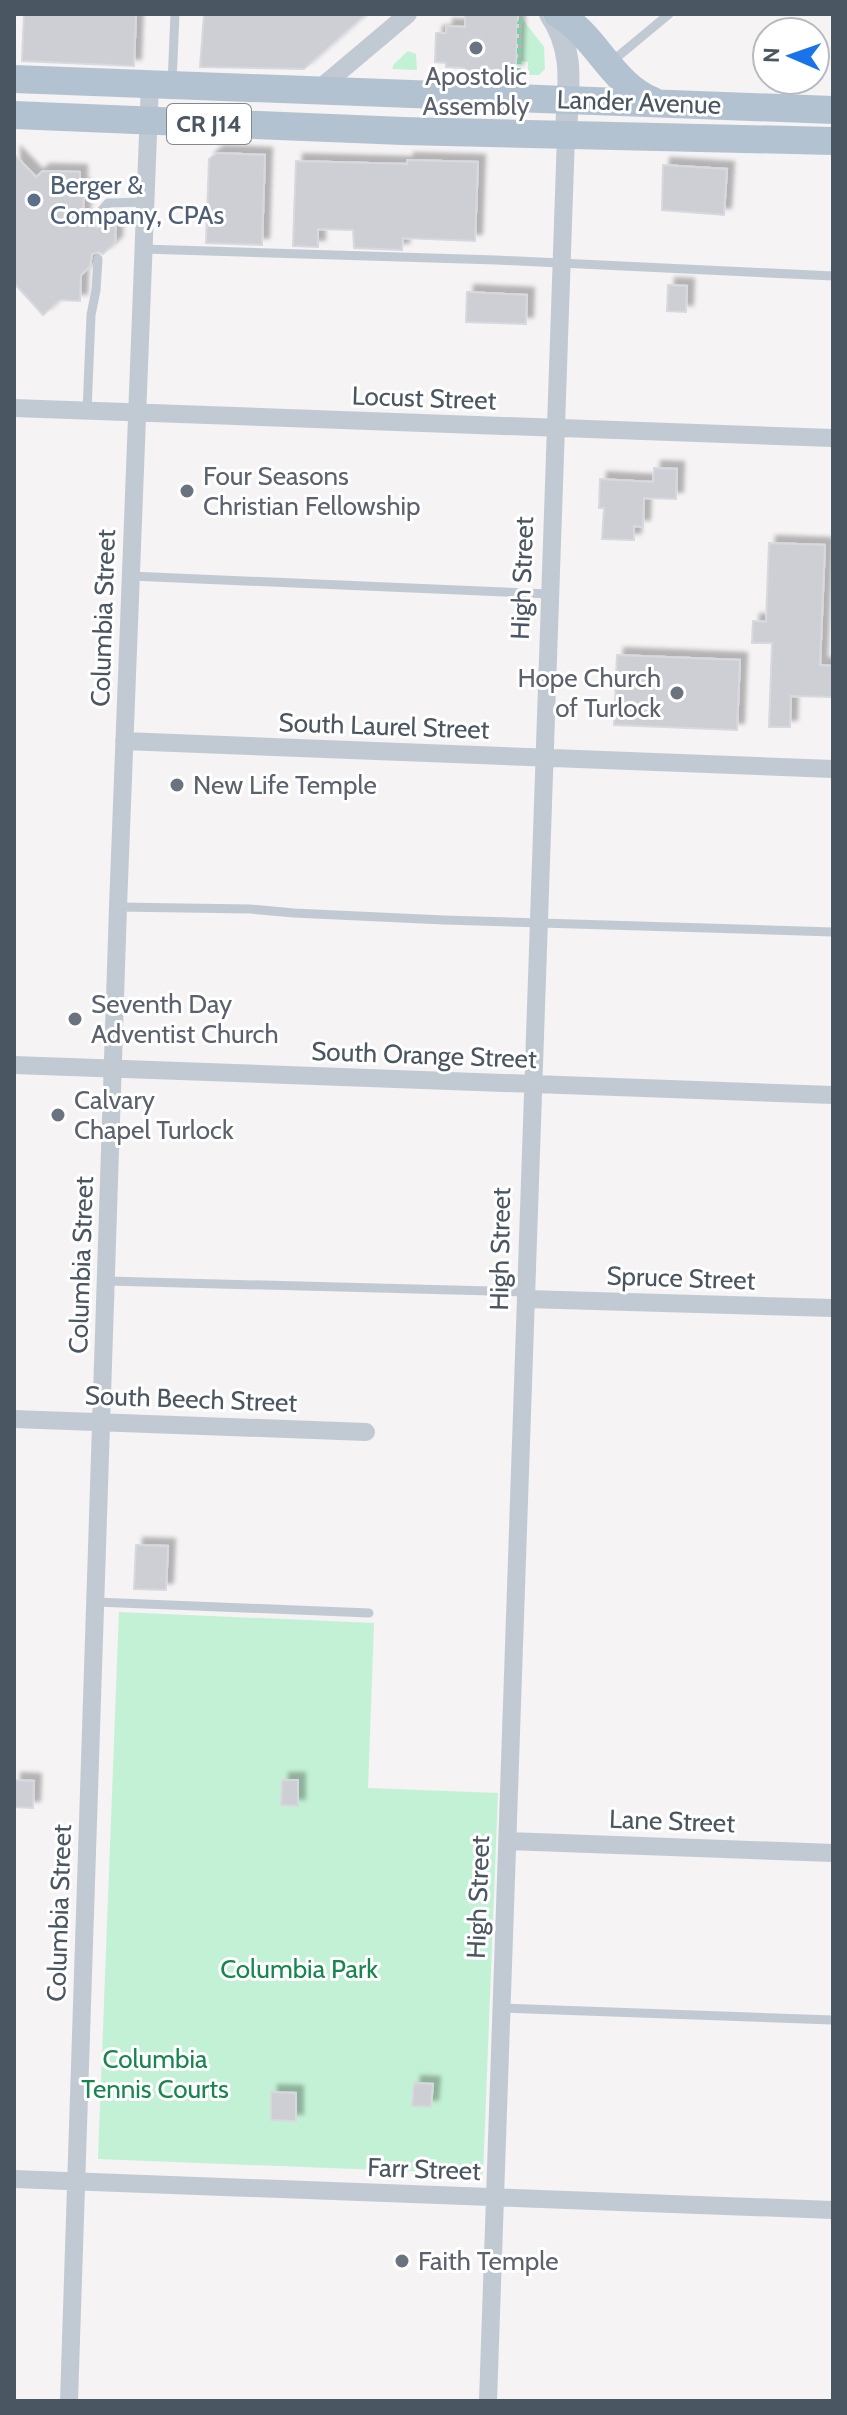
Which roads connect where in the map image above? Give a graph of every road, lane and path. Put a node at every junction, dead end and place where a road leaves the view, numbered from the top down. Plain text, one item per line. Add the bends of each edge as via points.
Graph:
1 (175, 14) edge
2 (408, 14) edge
3 (550, 14) edge
4 (558, 14) edge
5 (669, 14) edge
6 (523, 18) dead end
7 (608, 64) junction
8 (518, 77) dead end
9 (14, 79) edge
10 (161, 84) junction
11 (319, 89) junction
12 (567, 99) junction
13 (662, 103) junction
14 (826, 103) edge
15 (14, 115) edge
16 (148, 121) junction
17 (566, 136) junction
18 (833, 141) edge
19 (145, 202) junction
20 (100, 221) dead end
21 (143, 249) junction
22 (98, 259) dead end
23 (562, 265) junction
24 (833, 276) edge
25 (14, 408) edge
26 (87, 411) junction
27 (137, 413) junction
28 (555, 429) junction
29 (833, 438) edge
30 (130, 576) junction
31 (549, 594) junction
32 (124, 741) junction
33 (544, 758) junction
34 (833, 769) edge
35 (118, 907) junction
36 (539, 922) junction
37 (833, 932) edge
38 (14, 1065) edge
39 (113, 1069) junction
40 (532, 1085) junction
41 (833, 1095) edge
42 (107, 1281) junction
43 (527, 1296) junction
44 (833, 1308) edge
45 (14, 1419) edge
46 (103, 1422) junction
47 (366, 1432) dead end
48 (96, 1602) junction
49 (369, 1613) dead end
50 (508, 1841) junction
51 (833, 1853) edge
52 (502, 2008) junction
53 (833, 2020) edge
54 (14, 2179) edge
55 (76, 2181) junction
56 (495, 2197) junction
57 (833, 2210) edge
58 (69, 2401) edge
59 (488, 2401) edge

1 - 10 lane
2 - 11 street
3 - 12 street, High Street via 567,49
4 - 7 main road via 571,21
5 - 7 lane
6 - 8 path
7 - 13 main road via 636,92
9 - 10 main road, Lander Avenue / CR J14
10 - 11 main road, Lander Avenue / CR J14
10 - 16 street, Columbia Street
11 - 12 main road, Lander Avenue / CR J14
12 - 13 main road, Lander Avenue / CR J14
12 - 17 street, High Street
13 - 14 main road, Lander Avenue / CR J14
15 - 16 main road, Lander Avenue / CR J14
16 - 17 main road, Lander Avenue / CR J14
16 - 19 street, Columbia Street
17 - 18 main road, Lander Avenue / CR J14
17 - 23 street, High Street
19 - 20 lane via 108,203
19 - 21 street, Columbia Street
21 - 23 lane
21 - 27 street, Columbia Street
22 - 26 lane
23 - 24 lane
23 - 28 street, High Street
25 - 26 street, Locust Street
26 - 27 street, Locust Street
27 - 28 street, Locust Street
27 - 30 street, Columbia Street
28 - 29 street, Locust Street
28 - 31 street, High Street
30 - 31 lane
30 - 32 street, Columbia Street
31 - 33 street, High Street
32 - 33 street, South Laurel Street
32 - 35 street, Columbia Street
33 - 34 street, South Laurel Street
33 - 36 street, High Street
35 - 36 lane
35 - 39 street, Columbia Street
36 - 37 lane
36 - 40 street, High Street
38 - 39 street, South Orange Street
39 - 40 street, South Orange Street
39 - 42 street, Columbia Street
40 - 41 street, South Orange Street
40 - 43 street, High Street
42 - 43 lane
42 - 46 street, Columbia Street
43 - 44 street, Spruce Street
43 - 50 street, High Street
45 - 46 street, South Beech Street
46 - 47 street, South Beech Street
46 - 48 street, Columbia Street
48 - 49 lane
48 - 55 street, Columbia Street
50 - 51 street, Lane Street
50 - 52 street, High Street
52 - 53 lane
52 - 56 street, High Street
54 - 55 street, Farr Street
55 - 56 street, Farr Street
55 - 58 street, Columbia Street
56 - 57 street, Farr Street
56 - 59 street, High Street

